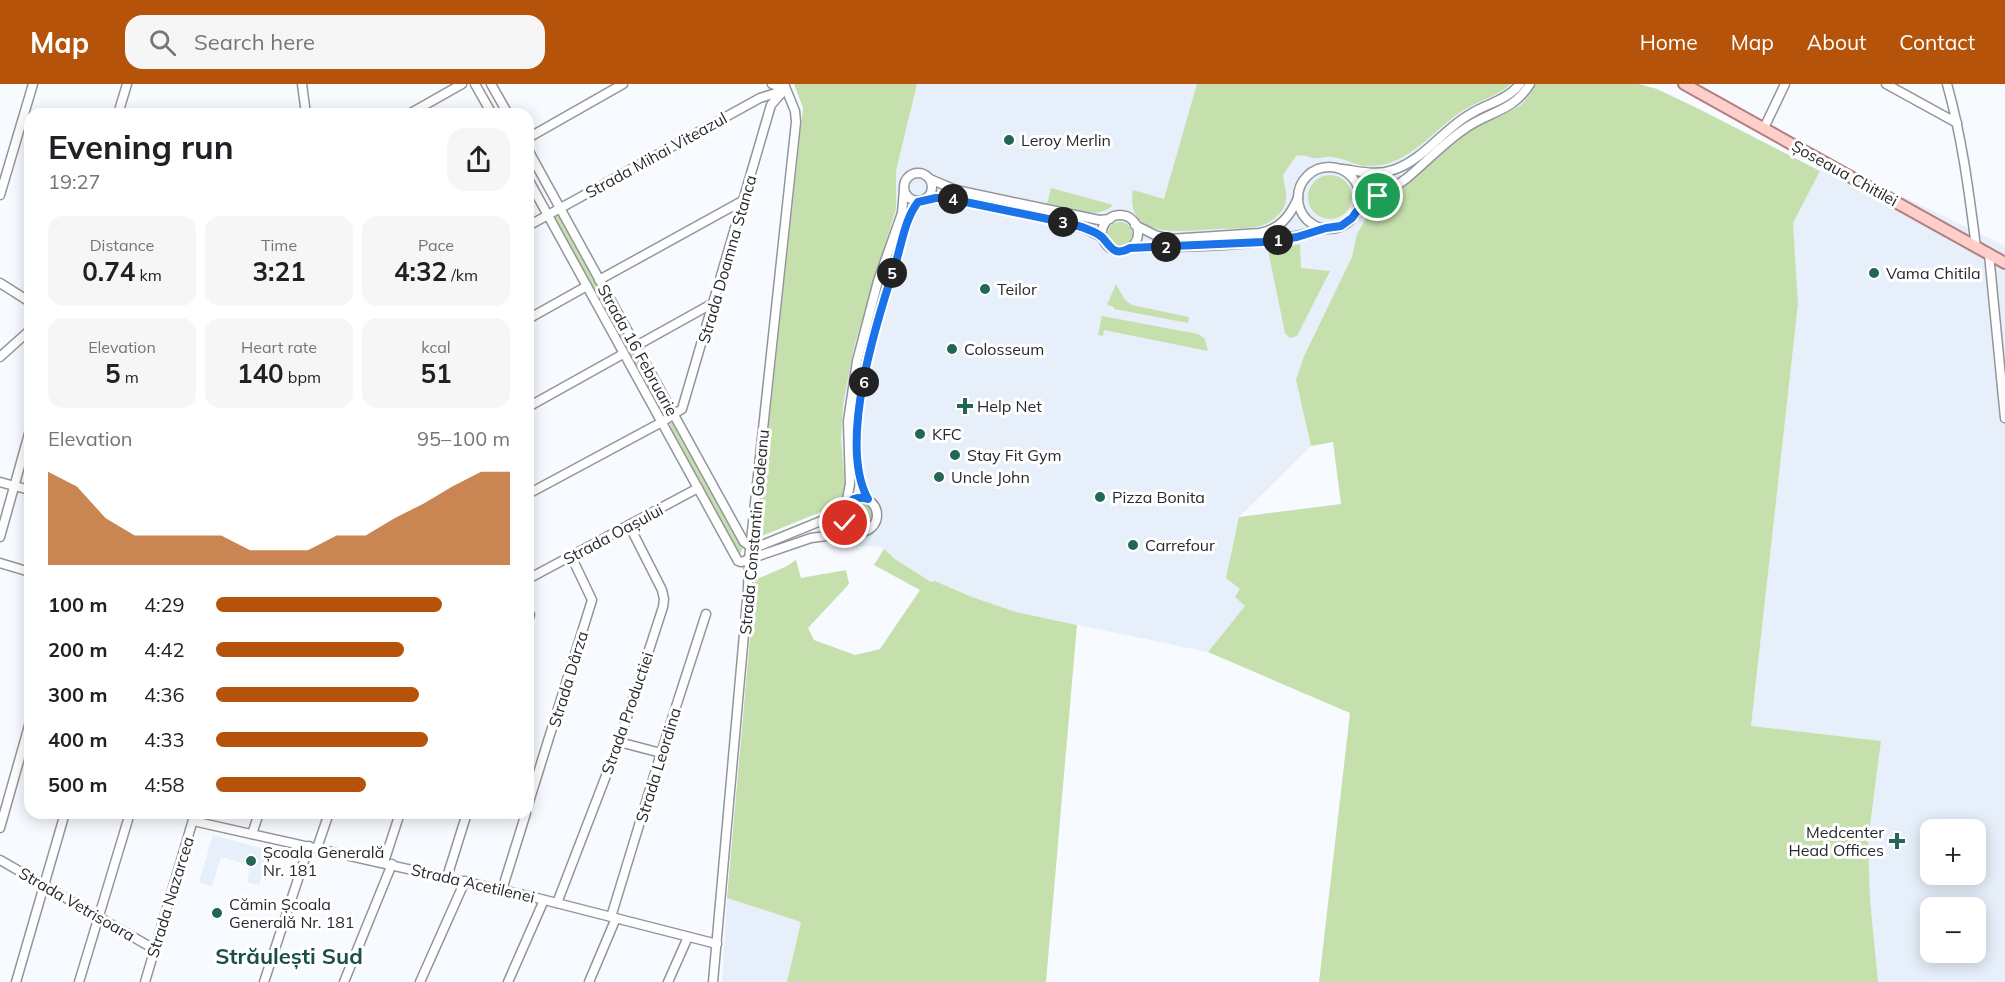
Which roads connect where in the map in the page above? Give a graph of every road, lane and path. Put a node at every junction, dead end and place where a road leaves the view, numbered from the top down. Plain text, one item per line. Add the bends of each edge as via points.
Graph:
1 (33, 84) edge
2 (127, 84) edge
3 (302, 84) edge
4 (462, 84) edge
5 (475, 84) edge
6 (491, 84) edge
7 (623, 84) edge
8 (772, 84) edge
9 (1520, 84) edge
10 (1530, 84) edge
11 (1684, 84) edge
12 (1785, 84) edge
13 (1886, 84) edge
14 (1947, 84) edge
15 (784, 87) edge
16 (26, 108) edge
17 (120, 108) edge
18 (305, 108) edge
19 (420, 108) edge
20 (489, 108) edge
21 (505, 108) edge
22 (24, 114) edge
23 (1958, 123) junction
24 (1764, 128) junction
25 (534, 135) edge
26 (534, 161) edge
27 (1342, 169) junction
28 (930, 179) junction
29 (534, 190) edge
30 (904, 190) junction
31 (0, 195) edge
32 (1298, 197) junction
33 (744, 200) junction
34 (922, 200) junction
35 (560, 208) junction
36 (1357, 211) junction
37 (548, 214) junction
38 (1110, 219) junction
39 (534, 222) edge
40 (1135, 225) junction
41 (1326, 228) junction
42 (1102, 238) junction
43 (1976, 247) junction
44 (1130, 248) junction
45 (1989, 254) junction
46 (2005, 263) edge
47 (600, 280) junction
48 (0, 284) edge
49 (587, 286) junction
50 (24, 298) edge
51 (715, 302) junction
52 (534, 315) edge
53 (24, 335) edge
54 (636, 346) junction
55 (623, 354) junction
56 (0, 357) edge
57 (534, 404) edge
58 (674, 415) junction
59 (2005, 418) edge
60 (662, 422) junction
61 (24, 452) edge
62 (0, 482) edge
63 (15, 486) junction
64 (24, 488) edge
65 (698, 488) junction
66 (534, 491) edge
67 (868, 499) junction
68 (845, 508) junction
69 (629, 525) junction
70 (857, 532) junction
71 (0, 537) edge
72 (751, 547) junction
73 (571, 556) junction
74 (749, 559) junction
75 (0, 563) edge
76 (24, 570) edge
77 (534, 576) edge
78 (706, 614) dead end
79 (619, 742) junction
80 (24, 743) edge
81 (661, 753) junction
82 (534, 787) edge
83 (63, 819) edge
84 (128, 819) edge
85 (193, 819) edge
86 (201, 819) edge
87 (257, 819) edge
88 (326, 819) edge
89 (399, 819) edge
90 (465, 819) edge
91 (524, 819) edge
92 (1, 822) edge
93 (252, 834) junction
94 (313, 847) junction
95 (0, 860) edge
96 (388, 863) junction
97 (447, 877) junction
98 (465, 881) junction
99 (44, 885) junction
100 (502, 890) junction
101 (544, 900) junction
102 (557, 903) junction
103 (98, 916) junction
104 (613, 917) junction
105 (688, 936) junction
106 (717, 944) junction
107 (154, 949) junction
108 (16, 982) edge
109 (79, 982) edge
110 (145, 982) edge
111 (264, 982) edge
112 (344, 982) edge
113 (420, 982) edge
114 (508, 982) edge
115 (589, 982) edge
116 (668, 982) edge
117 (713, 982) edge

1 - 16 street
2 - 17 street
3 - 18 street
4 - 19 street
5 - 20 street
6 - 21 street
7 - 25 street
8 - 15 street
9 - 27 street via 1504,99 1460,120 1401,167 1370,173
10 - 36 street via 1512,105 1463,129 1405,179
11 - 24 main road, Șoseaua Chitilei
12 - 24 street
13 - 23 street
14 - 23 street
15 - 33 street, Strada Doamna Stanca via 771,105
15 - 35 street, Strada Mihai Viteazul
15 - 72 street, Strada Constantin Godeanu via 796,122
22 - 31 street
23 - 43 street
24 - 43 main road, Șoseaua Chitilei
26 - 35 street, Strada 16 Februarie
27 - 32 street via 1312,171
27 - 36 street via 1358,187
28 - 30 street via 922,173 912,174 905,181
28 - 34 street via 932,192
28 - 38 street via 956,190 1099,220
29 - 37 street, Strada 16 Februarie
30 - 34 street via 909,198
30 - 68 street via 902,213 878,281 855,370 848,421 850,484
32 - 40 street via 1283,222 1268,232 1170,239
32 - 41 street via 1309,221
33 - 47 street
33 - 51 street, Strada Doamna Stanca
34 - 42 street via 946,198 1072,224
34 - 67 street via 909,216 868,358 860,404 858,463
35 - 37 street, Strada Mihai Viteazul
35 - 47 street, Strada 16 Februarie
36 - 41 street via 1341,226
37 - 39 street, Strada Mihai Viteazul
37 - 49 street, Strada 16 Februarie
38 - 40 street via 1121,216
38 - 42 street
40 - 44 street via 1136,240
41 - 44 street via 1263,242
42 - 44 street via 1112,250
43 - 45 main road, Șoseaua Chitilei
45 - 46 main road, Șoseaua Chitilei
45 - 59 street
47 - 54 street, Strada 16 Februarie
48 - 50 street
49 - 52 street
49 - 55 street, Strada 16 Februarie
51 - 54 street
51 - 58 street, Strada Doamna Stanca via 684,405
53 - 56 street
54 - 58 street, Strada 16 Februarie
55 - 57 street
55 - 60 street, Strada 16 Februarie
58 - 60 street, Strada Doamna Stanca
58 - 72 street, Strada 16 Februarie via 744,542
60 - 65 street, Strada 16 Februarie
60 - 66 street, Strada Doamna Stanca
61 - 63 street
62 - 63 street
63 - 64 street
63 - 71 street
65 - 69 street, Strada Oașului
65 - 74 street, Strada 16 Februarie via 738,561
67 - 68 street via 854,499
67 - 70 street via 877,510 877,519 869,530
68 - 70 street via 845,523
68 - 72 street
69 - 73 street, Strada Oașului
69 - 79 street, Strada Productiei via 664,599
70 - 74 street via 811,538
72 - 74 street, Strada Constantin Godeanu
73 - 77 street, Strada Oașului
73 - 82 street, Strada Dârza via 592,600
74 - 106 street, Strada Constantin Godeanu
75 - 76 street
78 - 81 street, Strada Leordina
79 - 81 street
79 - 102 street, Strada Productiei
80 - 92 street
81 - 104 street, Strada Leordina
83 - 99 street
84 - 103 street
85 - 107 street, Strada Nazarcea
86 - 93 street, Strada Acetilenei
87 - 93 street
88 - 94 street
89 - 96 street
90 - 97 street
91 - 100 street
93 - 94 street, Strada Acetilenei
94 - 96 street, Strada Acetilenei
94 - 111 street
95 - 99 street, Strada Vetrisoara
96 - 97 street, Strada Acetilenei
96 - 112 street
97 - 98 street, Strada Acetilenei
98 - 100 street, Strada Acetilenei
98 - 113 street
99 - 103 street, Strada Vetrisoara
99 - 108 street
100 - 101 street, Strada Acetilenei
101 - 102 street, Strada Acetilenei
101 - 114 street
102 - 104 street, Strada Acetilenei
103 - 107 street, Strada Vetrisoara
103 - 109 street
104 - 105 street, Strada Acetilenei
104 - 115 street, Strada Leordina
105 - 106 street, Strada Acetilenei
105 - 116 street
106 - 117 street, Strada Constantin Godeanu
107 - 110 street, Strada Nazarcea

